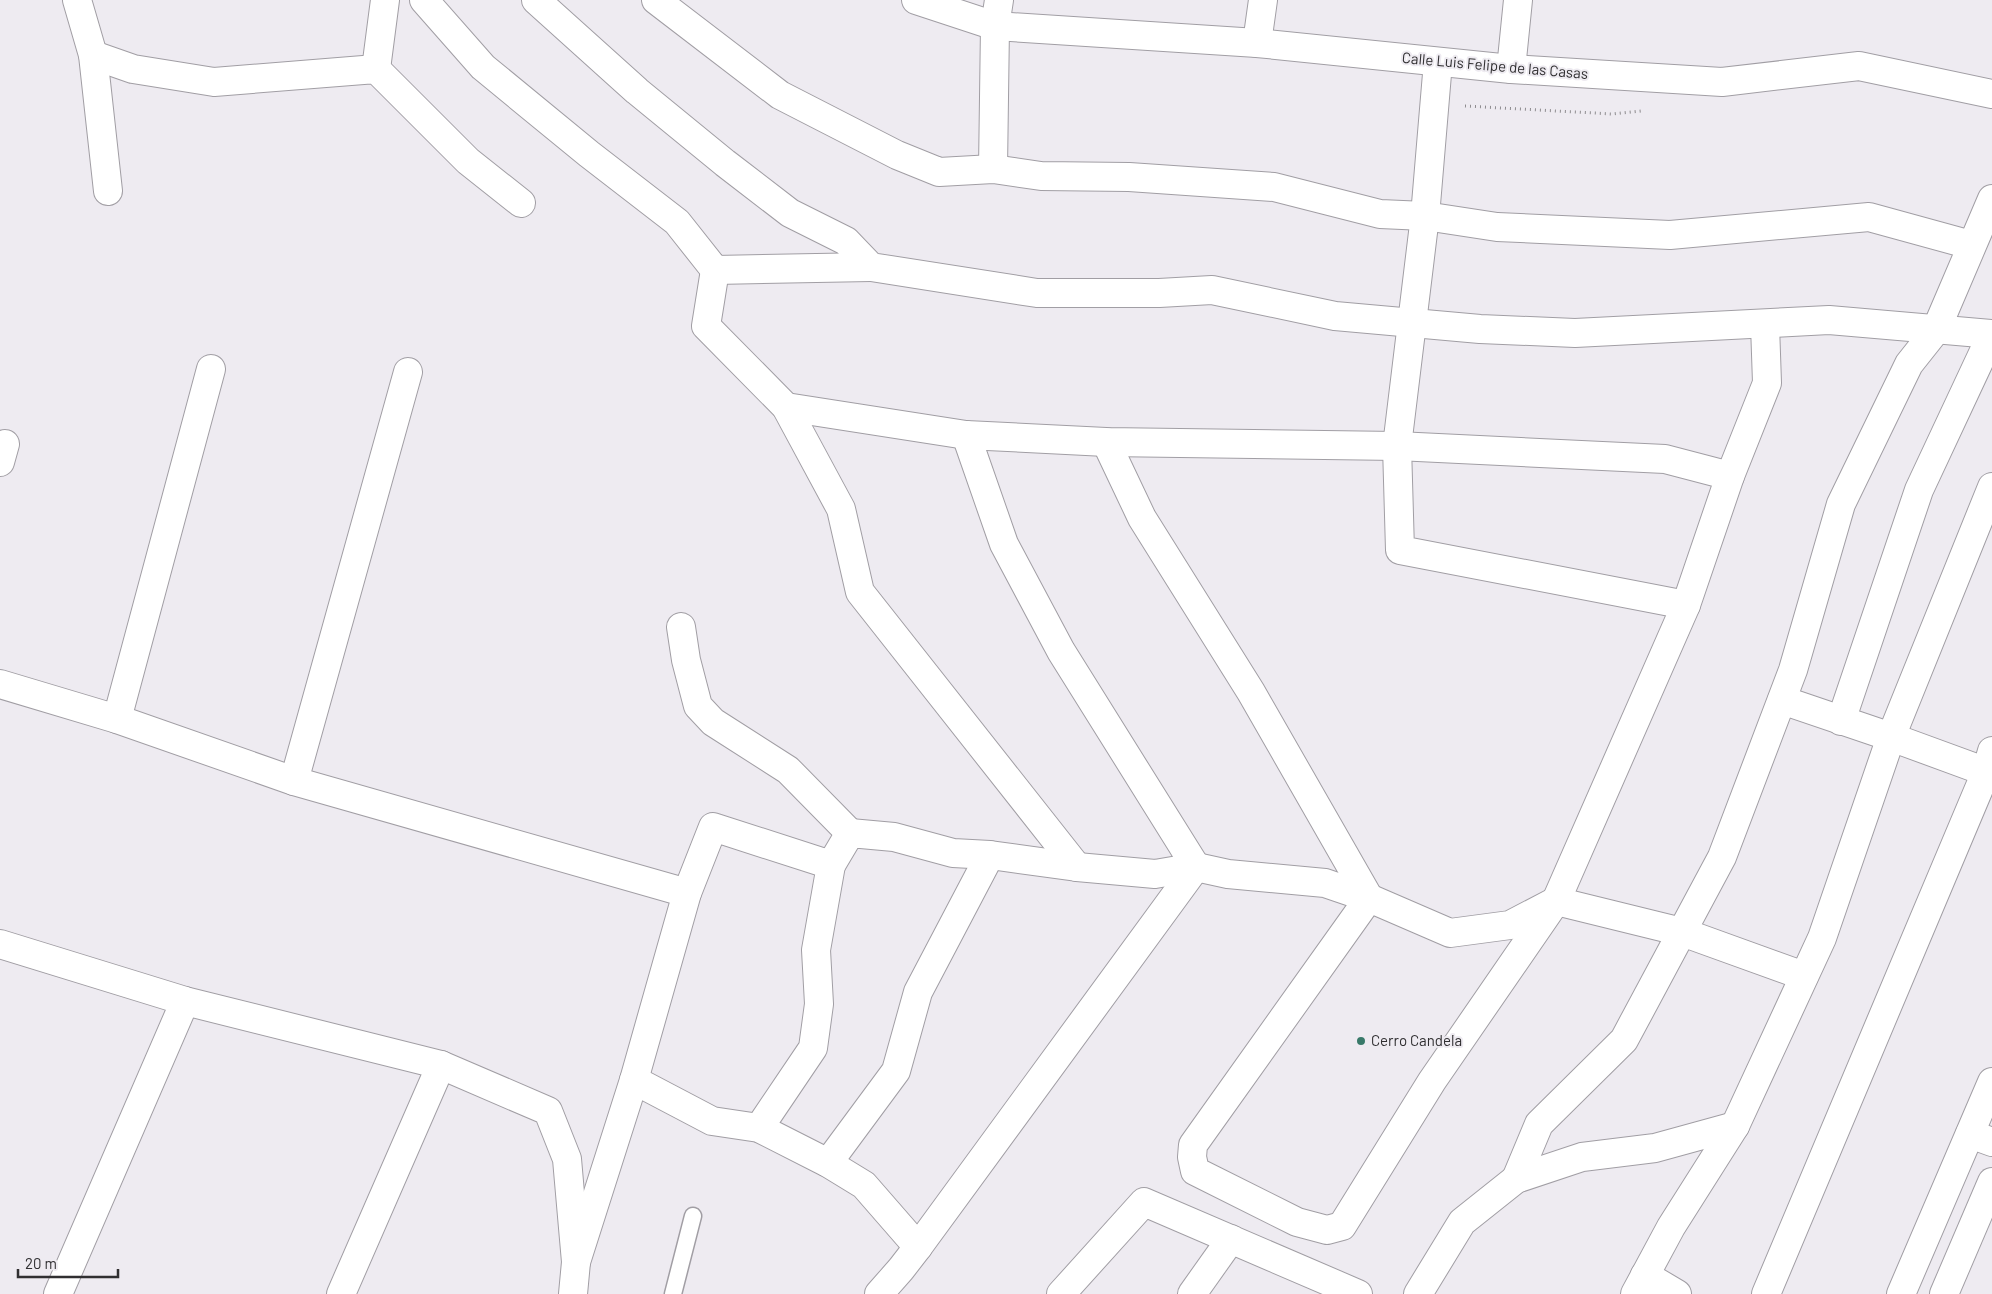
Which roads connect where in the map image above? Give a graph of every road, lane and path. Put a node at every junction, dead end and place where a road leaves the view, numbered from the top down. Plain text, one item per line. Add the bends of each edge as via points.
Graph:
1 (77, 0) edge
2 (385, 0) edge
3 (424, 0) edge
4 (536, 0) edge
5 (656, 0) edge
6 (916, 0) edge
7 (1263, 0) edge
8 (1518, 0) edge
9 (997, 13) edge
10 (1257, 43) junction
11 (93, 55) junction
12 (1438, 62) junction
13 (376, 69) junction
14 (1511, 69) junction
15 (1992, 94) edge
16 (993, 169) junction
17 (108, 191) dead end
18 (1992, 199) edge
19 (521, 203) dead end
20 (1425, 216) junction
21 (1971, 245) junction
22 (871, 267) junction
23 (715, 270) junction
24 (1411, 323) junction
25 (1765, 325) junction
26 (1936, 330) junction
27 (1992, 334) edge
28 (211, 369) dead end
29 (408, 372) dead end
30 (786, 407) junction
31 (966, 435) junction
32 (1106, 442) junction
33 (1397, 446) junction
34 (1730, 476) junction
35 (1992, 487) edge
36 (1686, 605) junction
37 (681, 627) dead end
38 (0, 684) edge
39 (1782, 700) junction
40 (117, 719) junction
41 (1842, 721) junction
42 (1891, 737) junction
43 (1990, 766) edge
44 (294, 781) junction
45 (850, 833) junction
46 (990, 855) junction
47 (831, 865) junction
48 (1196, 866) junction
49 (1077, 867) junction
50 (687, 893) junction
51 (1369, 898) junction
52 (1556, 901) junction
53 (1682, 932) junction
54 (0, 944) edge
55 (1804, 976) junction
56 (185, 1001) junction
57 (441, 1065) junction
58 (634, 1080) junction
59 (1992, 1082) edge
60 (1735, 1126) junction
61 (759, 1128) junction
62 (1981, 1138) edge
63 (828, 1163) junction
64 (1516, 1179) junction
65 (1992, 1182) edge
66 (693, 1216) dead end
67 (1231, 1239) junction
68 (918, 1247) junction
69 (576, 1262) junction
70 (1640, 1284) edge
71 (58, 1294) edge
72 (341, 1294) edge
73 (573, 1294) edge
74 (673, 1294) edge
75 (879, 1294) edge
76 (1061, 1294) edge
77 (1192, 1294) edge
78 (1358, 1294) edge
79 (1418, 1294) edge
80 (1677, 1294) edge
81 (1766, 1294) edge
82 (1901, 1294) edge
83 (1944, 1294) edge

1 - 11 street
2 - 13 street
3 - 23 street via 483,67 677,222
4 - 22 street via 637,91 725,164 790,213 846,241
5 - 16 street via 780,95 897,155 940,172
6 - 9 street, Calle Luis Felipe de las Casas
7 - 10 street
8 - 14 street
9 - 10 street, Calle Luis Felipe de las Casas
9 - 16 street
10 - 12 street, Calle Luis Felipe de las Casas
11 - 13 street via 133,69 214,82
11 - 17 street
12 - 14 street, Calle Luis Felipe de las Casas
12 - 20 street
13 - 19 street via 468,161
14 - 15 street, Calle Luis Felipe de las Casas via 1722,82 1859,66
16 - 20 street via 1040,176 1129,177 1274,187 1380,214
18 - 21 street
20 - 21 street via 1496,227 1670,235 1868,218
20 - 24 street
21 - 26 street
22 - 23 street
22 - 24 street via 1037,293 1212,290 1335,316
23 - 30 street via 706,326
24 - 25 street via 1574,333
24 - 33 street
25 - 26 street via 1829,320
25 - 34 street via 1767,383
26 - 27 street
26 - 39 street via 1909,364 1841,504
27 - 41 street via 1919,490
28 - 40 street
29 - 44 street
30 - 31 street
30 - 49 street via 841,509 860,592
31 - 32 street
31 - 48 street via 1004,544 1017,569 1061,651
32 - 33 street
32 - 51 street via 1142,518 1251,692
33 - 34 street via 1665,459
33 - 36 street via 1400,550
34 - 36 street
35 - 42 street
36 - 52 street
37 - 45 street via 698,706 713,722 788,770
38 - 40 street
39 - 41 street
39 - 53 street via 1722,856
40 - 44 street
41 - 42 street
42 - 43 street
42 - 55 street via 1822,938
43 - 81 street
44 - 50 street
45 - 46 street via 894,836 953,853
45 - 47 street
46 - 49 street
46 - 63 street via 918,992 896,1072
47 - 50 street via 713,827
47 - 61 street via 816,950 819,1004 813,1048
48 - 49 street via 1156,874
48 - 51 street via 1228,874 1325,883
48 - 68 street
50 - 58 street
51 - 52 street via 1450,933 1510,925
51 - 52 street via 1193,1145 1195,1171 1297,1222 1327,1230 1342,1226 1432,1081
52 - 53 street
53 - 55 street
53 - 64 street via 1624,1040 1539,1124
54 - 56 street
55 - 60 street
56 - 57 street
56 - 71 street
57 - 69 street via 548,1111 567,1160
57 - 72 street
58 - 61 street via 712,1121
58 - 69 street
59 - 62 street
60 - 64 street via 1655,1148 1582,1157
60 - 70 street via 1671,1226
61 - 63 street
62 - 82 street
63 - 68 street via 864,1186
64 - 79 street via 1462,1222
65 - 83 street
66 - 74 lane
67 - 76 street via 1144,1202
67 - 77 street
67 - 78 street
68 - 75 street
69 - 73 street
70 - 80 street

